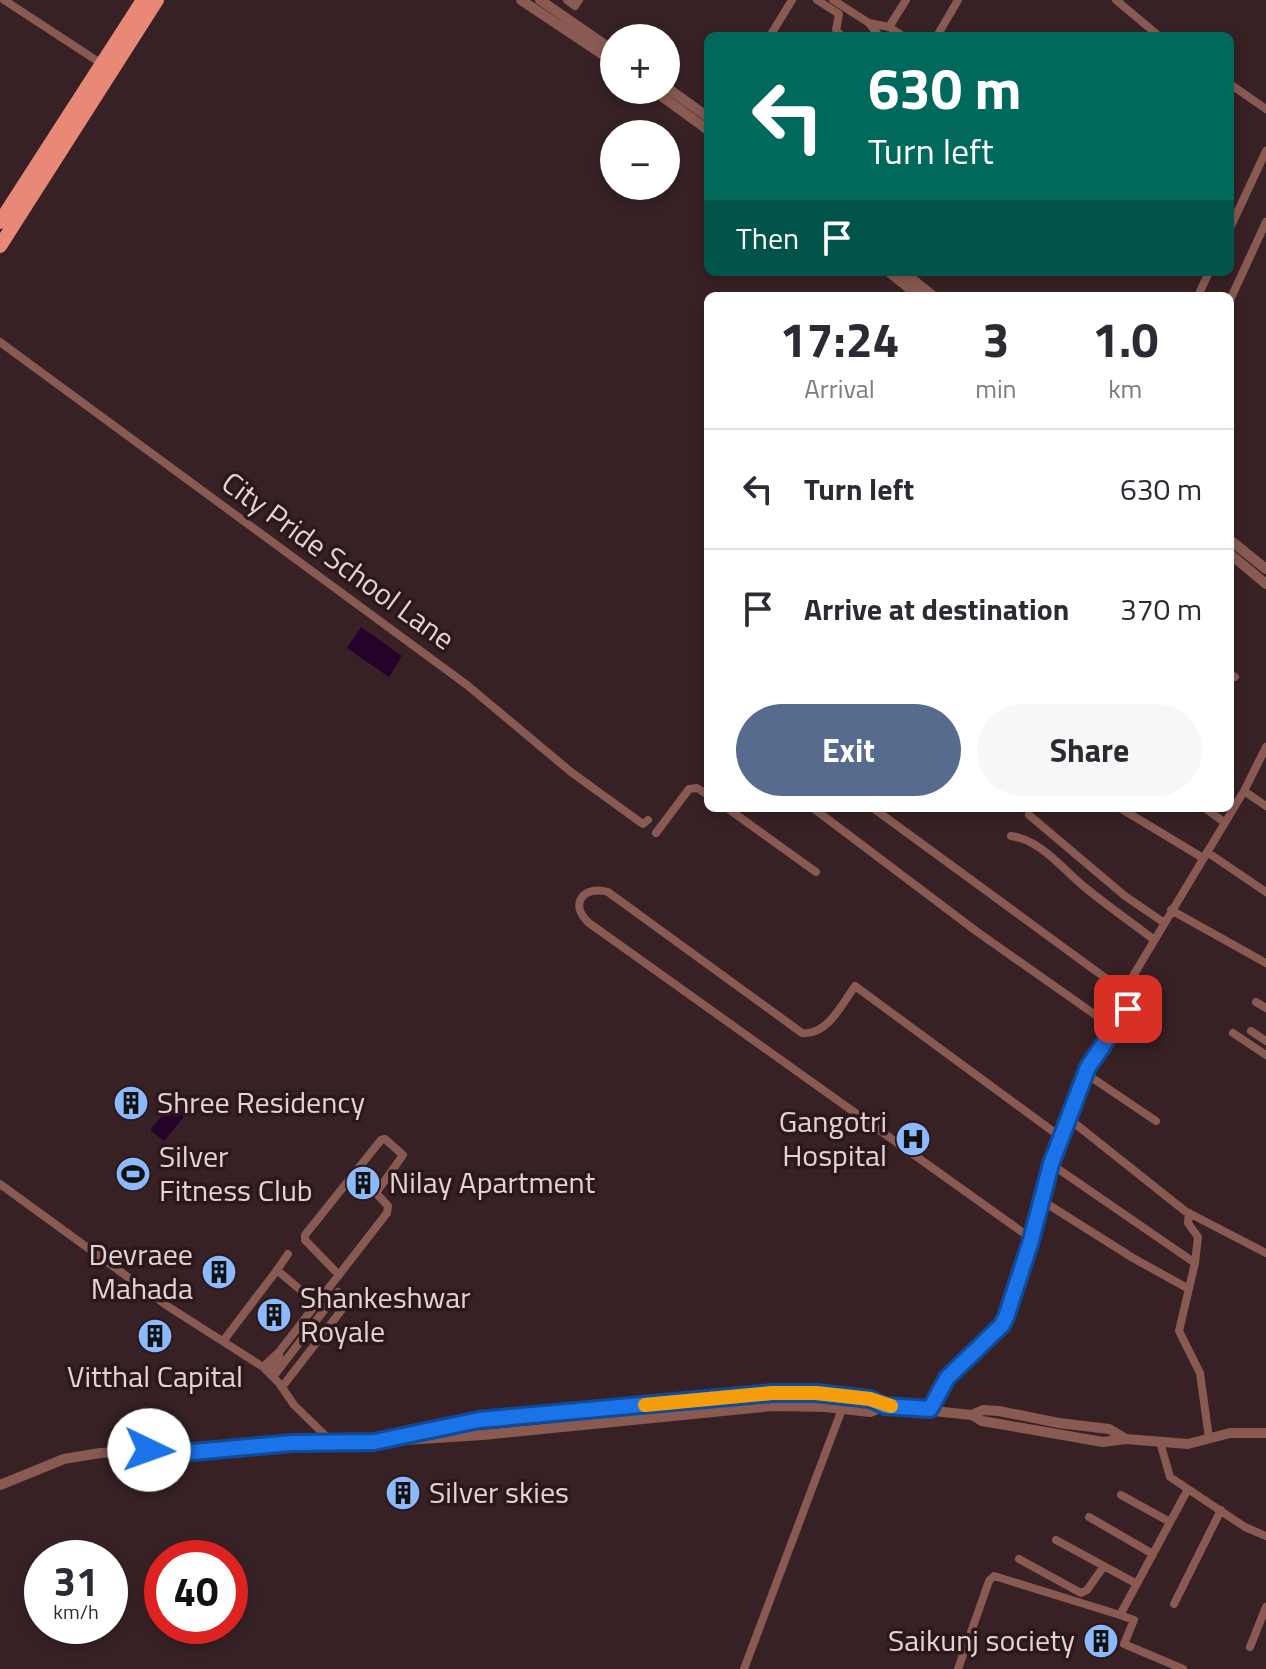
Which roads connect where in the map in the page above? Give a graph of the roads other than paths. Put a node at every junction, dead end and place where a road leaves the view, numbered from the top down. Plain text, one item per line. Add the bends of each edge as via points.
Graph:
1 (4, 0) edge
2 (143, 0) edge
3 (157, 0) edge
4 (521, 0) edge
5 (567, 0) edge
6 (579, 0) edge
7 (792, 0) edge
8 (817, 0) edge
9 (833, 0) edge
10 (906, 0) edge
11 (958, 0) edge
12 (1116, 0) edge
13 (542, 1) edge
14 (869, 23) junction
15 (889, 27) junction
16 (772, 32) edge
17 (838, 32) edge
18 (876, 32) edge
19 (897, 32) edge
20 (939, 32) edge
21 (1154, 32) edge
22 (600, 41) edge
23 (600, 53) edge
24 (102, 64) junction
25 (1234, 87) edge
26 (680, 97) edge
27 (672, 104) edge
28 (1266, 109) edge
29 (704, 114) edge
30 (704, 127) edge
31 (1266, 151) edge
32 (1234, 219) edge
33 (0, 222) edge
34 (1266, 222) edge
35 (0, 246) edge
36 (894, 276) edge
37 (908, 276) edge
38 (914, 292) edge
39 (928, 292) edge
40 (1234, 292) edge
41 (0, 342) edge
42 (1234, 544) edge
43 (1234, 557) edge
44 (1265, 577) edge
45 (1266, 747) edge
46 (1244, 791) junction
47 (704, 792) edge
48 (1234, 806) edge
49 (1266, 806) edge
50 (733, 812) edge
51 (818, 812) edge
52 (878, 812) edge
53 (1134, 812) edge
54 (1210, 812) edge
55 (1230, 812) edge
56 (1029, 815) dead end
57 (646, 822) dead end
58 (1224, 822) junction
59 (656, 833) dead end
60 (1011, 836) dead end
61 (1205, 855) junction
62 (816, 872) dead end
63 (1266, 892) edge
64 (1171, 910) junction
65 (1163, 922) junction
66 (1153, 939) junction
67 (1266, 963) edge
68 (1130, 996) junction
69 (1256, 1002) dead end
70 (1266, 1008) edge
71 (1114, 1028) junction
72 (1251, 1031) dead end
73 (1233, 1033) dead end
74 (1266, 1041) edge
75 (1266, 1055) edge
76 (1085, 1073) junction
77 (1068, 1118) junction
78 (1156, 1121) dead end
79 (1062, 1138) junction
80 (1051, 1164) junction
81 (0, 1184) edge
82 (1041, 1200) junction
83 (1189, 1213) junction
84 (1032, 1239) junction
85 (1266, 1253) edge
86 (288, 1254) dead end
87 (1195, 1263) junction
88 (277, 1270) junction
89 (339, 1275) junction
90 (1189, 1289) junction
91 (317, 1304) junction
92 (224, 1340) junction
93 (268, 1372) junction
94 (282, 1387) junction
95 (885, 1406) junction
96 (842, 1409) junction
97 (930, 1409) junction
98 (1266, 1433) edge
99 (1209, 1438) junction
100 (385, 1441) junction
101 (332, 1442) junction
102 (1160, 1442) junction
103 (0, 1485) edge
104 (1188, 1489) junction
105 (1121, 1495) dead end
106 (1221, 1510) junction
107 (1089, 1517) dead end
108 (1170, 1522) junction
109 (1266, 1536) edge
110 (1056, 1540) dead end
111 (1153, 1554) junction
112 (1019, 1559) dead end
113 (1104, 1566) junction
114 (1137, 1584) junction
115 (1174, 1604) dead end
116 (1266, 1607) edge
117 (1120, 1615) junction
118 (1250, 1647) dead end
119 (744, 1669) edge
120 (958, 1669) edge
121 (1183, 1669) edge

1 - 24 street
2 - 24 main road
3 - 35 main road
4 - 23 street
5 - 6 street via 575,6
7 - 16 street
8 - 17 street via 839,14
9 - 14 street
10 - 15 street
11 - 20 street
12 - 21 street
13 - 22 street
14 - 15 street
14 - 18 street
15 - 19 street
24 - 33 main road
25 - 28 street
26 - 29 street
27 - 30 street
31 - 32 street
34 - 40 street
36 - 38 street
37 - 39 street
41 - 57 street, City Pride School Lane via 467,685 571,772
42 - 44 street
43 - 44 street
45 - 46 street
46 - 48 street
46 - 49 street
47 - 59 street via 689,789
50 - 62 street
51 - 71 street
52 - 68 street
53 - 61 street
54 - 58 street
55 - 58 street
56 - 65 street
58 - 61 street
60 - 66 street via 1035,844
61 - 63 street
61 - 64 street
64 - 65 street
64 - 67 street
65 - 66 street
66 - 68 street via 1133,976
68 - 71 street via 1128,1009
69 - 70 street
71 - 76 street
72 - 74 street
73 - 75 street
76 - 77 street
76 - 78 street
77 - 79 street
77 - 83 street
79 - 80 street
79 - 84 street via 855,986 822,1028 802,1033 608,892 598,889 581,898 578,908 589,923
80 - 82 street
80 - 87 street
81 - 92 street via 169,1307
82 - 84 street
82 - 90 street
83 - 85 street
83 - 87 street via 1188,1223 1198,1237
84 - 97 street via 1002,1325 947,1378
86 - 88 street
87 - 90 street
88 - 91 street
88 - 92 street
89 - 89 street via 389,1209 376,1193 403,1155 385,1139 305,1235
89 - 91 street
90 - 99 street via 1179,1331 1202,1381
91 - 93 street
92 - 93 street
93 - 94 street
93 - 94 street via 338,1292 347,1303
94 - 101 street
95 - 96 street via 870,1412
95 - 97 street
95 - 100 street via 870,1399 772,1393 479,1420
96 - 100 street via 773,1406
96 - 119 street
97 - 102 street via 1103,1442
98 - 99 street
99 - 102 street via 1188,1444
100 - 101 street
101 - 103 street via 100,1453 64,1459
102 - 104 street via 1170,1477
104 - 106 street
104 - 108 street
105 - 108 street
106 - 109 street
106 - 115 street
107 - 111 street
108 - 111 street
110 - 113 street
111 - 114 street
112 - 113 street via 1081,1593
113 - 114 street
114 - 117 street
116 - 118 street
117 - 120 street via 994,1576
117 - 121 street via 1134,1620 1124,1644

